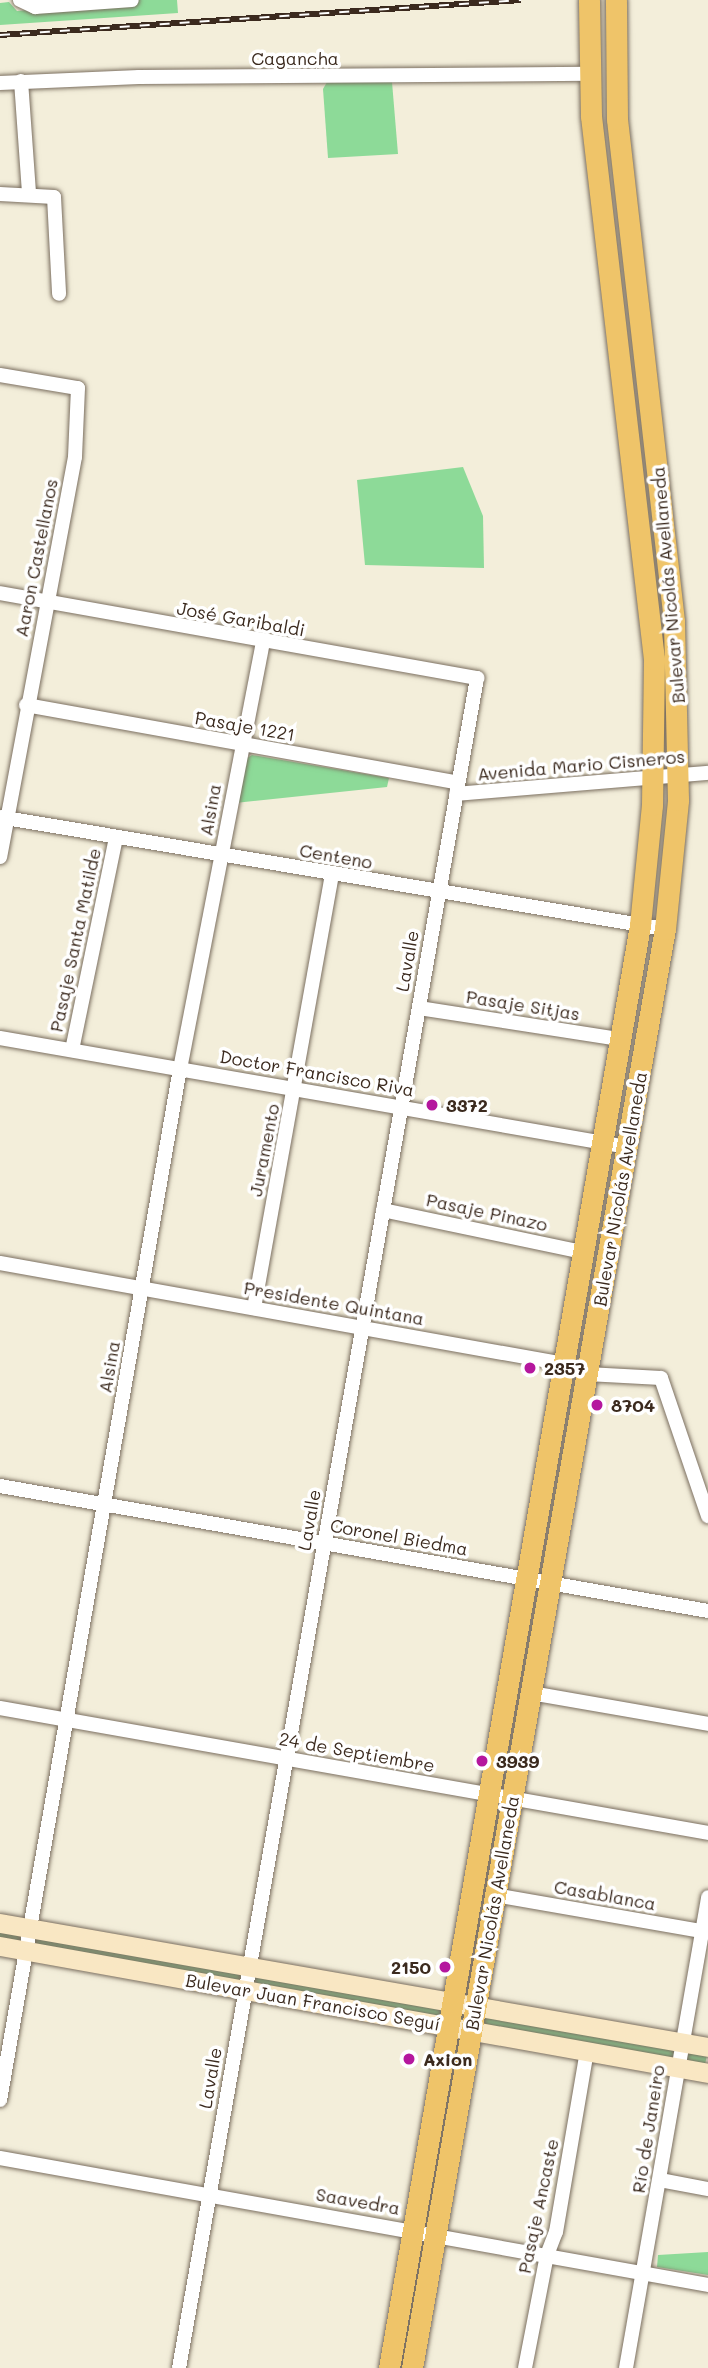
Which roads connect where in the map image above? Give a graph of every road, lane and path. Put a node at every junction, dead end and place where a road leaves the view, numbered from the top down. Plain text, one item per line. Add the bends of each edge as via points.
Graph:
1 (20, 0) edge
2 (132, 0) edge
3 (589, 0) edge
4 (616, 0) edge
5 (590, 75) junction
6 (21, 81) junction
7 (0, 83) edge
8 (29, 193) junction
9 (0, 194) edge
10 (59, 294) dead end
11 (0, 374) edge
12 (0, 593) edge
13 (48, 601) junction
14 (263, 643) junction
15 (477, 678) joint
16 (26, 705) junction
17 (241, 745) junction
18 (708, 774) edge
19 (678, 777) junction
20 (654, 779) junction
21 (457, 788) junction
22 (4, 818) edge
23 (116, 838) junction
24 (0, 857) edge
25 (221, 857) junction
26 (332, 875) junction
27 (439, 894) junction
28 (640, 925) junction
29 (666, 929) junction
30 (419, 1008) junction
31 (0, 1038) edge
32 (620, 1039) junction
33 (72, 1050) junction
34 (180, 1069) junction
35 (295, 1089) junction
36 (401, 1108) junction
37 (602, 1143) junction
38 (627, 1147) junction
39 (383, 1210) junction
40 (583, 1252) junction
41 (0, 1263) edge
42 (142, 1289) junction
43 (254, 1308) junction
44 (362, 1328) junction
45 (564, 1364) junction
46 (587, 1374) junction
47 (0, 1486) edge
48 (104, 1504) junction
49 (708, 1516) edge
50 (324, 1543) junction
51 (526, 1579) junction
52 (550, 1583) junction
53 (708, 1611) edge
54 (531, 1693) junction
55 (0, 1708) edge
56 (66, 1720) junction
57 (708, 1724) edge
58 (286, 1759) junction
59 (489, 1794) junction
60 (512, 1798) junction
61 (708, 1833) edge
62 (495, 1895) junction
63 (708, 1897) edge
64 (0, 1923) edge
65 (30, 1928) junction
66 (705, 1932) edge
67 (0, 1946) edge
68 (26, 1951) junction
69 (249, 1966) junction
70 (245, 1990) junction
71 (453, 2003) junction
72 (475, 2006) junction
73 (449, 2026) junction
74 (471, 2030) junction
75 (682, 2043) junction
76 (708, 2047) edge
77 (587, 2052) junction
78 (677, 2068) junction
79 (708, 2074) edge
80 (0, 2100) edge
81 (0, 2158) edge
82 (660, 2180) junction
83 (708, 2189) edge
84 (209, 2194) junction
85 (413, 2230) junction
86 (436, 2234) junction
87 (547, 2255) junction
88 (643, 2273) junction
89 (708, 2285) edge
90 (179, 2368) edge
91 (389, 2368) edge
92 (412, 2368) edge
93 (525, 2368) edge
94 (626, 2368) edge

1 - 2 street via 35,7
3 - 5 main road, Bulevar Nicolás Avellaneda
4 - 19 main road, Bulevar Nicolás Avellaneda via 617,119 675,634
5 - 6 street, Cagancha
5 - 20 main road, Bulevar Nicolás Avellaneda via 650,619
6 - 7 street, Cagancha
6 - 8 street
8 - 9 street
8 - 10 street via 54,197
11 - 13 street, Aaron Castellanos via 78,388 75,457
12 - 13 street, José Garibaldi
13 - 14 street, José Garibaldi
13 - 16 street, Aaron Castellanos
14 - 15 street, José Garibaldi
14 - 17 street, Alsina
15 - 21 street, Lavalle
16 - 17 street, Pasaje 1221
16 - 22 street, Aaron Castellanos
17 - 21 street, Pasaje 1221
17 - 25 street, Alsina
18 - 19 street, Avenida Mario Cisneros
19 - 20 street, Avenida Mario Cisneros
19 - 29 main road, Bulevar Nicolás Avellaneda
20 - 21 street, Avenida Mario Cisneros
20 - 28 main road, Bulevar Nicolás Avellaneda
21 - 27 street, Lavalle
22 - 23 street, Centeno
22 - 24 street, Aaron Castellanos
23 - 25 street, Centeno
23 - 33 street, Pasaje Santa Matilde
25 - 26 street, Centeno
25 - 34 street, Alsina
26 - 27 street, Centeno
26 - 35 street, Juramento
27 - 28 street, Centeno
27 - 30 street, Lavalle
28 - 29 street, Centeno
28 - 32 main road, Bulevar Nicolás Avellaneda
29 - 38 main road, Bulevar Nicolás Avellaneda
30 - 32 street, Pasaje Sitjas
30 - 36 street, Lavalle
31 - 33 street, Doctor Francisco Riva
32 - 37 main road, Bulevar Nicolás Avellaneda
33 - 34 street, Doctor Francisco Riva
34 - 35 street, Doctor Francisco Riva
34 - 42 street, Alsina
35 - 36 street, Doctor Francisco Riva
35 - 43 street, Juramento
36 - 37 street, Doctor Francisco Riva
36 - 39 street, Lavalle
37 - 38 street, Doctor Francisco Riva
37 - 40 main road, Bulevar Nicolás Avellaneda
38 - 46 main road, Bulevar Nicolás Avellaneda
39 - 40 street, Pasaje Pinazo
39 - 44 street, Lavalle
40 - 45 main road, Bulevar Nicolás Avellaneda
41 - 42 street, Presidente Quintana
42 - 43 street, Presidente Quintana
42 - 48 street, Alsina
43 - 44 street, Presidente Quintana
44 - 45 street, Presidente Quintana
44 - 50 street, Lavalle
45 - 46 street, Presidente Quintana
45 - 51 main road, Bulevar Nicolás Avellaneda
46 - 49 street, Presidente Quintana via 661,1378
46 - 52 main road, Bulevar Nicolás Avellaneda
47 - 48 street, Coronel Biedma
48 - 50 street, Coronel Biedma
48 - 56 street, Alsina
50 - 51 street, Coronel Biedma
50 - 58 street, Lavalle
51 - 52 street, Coronel Biedma
51 - 59 main road, Bulevar Nicolás Avellaneda
52 - 53 street, Coronel Biedma
52 - 54 main road, Bulevar Nicolás Avellaneda
54 - 57 street
54 - 60 main road, Bulevar Nicolás Avellaneda
55 - 56 street, 24 de Septiembre
56 - 58 street, 24 de Septiembre
56 - 65 street, Alsina
58 - 59 street, 24 de Septiembre
58 - 69 street, Lavalle
59 - 60 street, 24 de Septiembre
59 - 71 main road, Bulevar Nicolás Avellaneda
60 - 61 street, 24 de Septiembre
60 - 62 main road, Bulevar Nicolás Avellaneda
62 - 66 street, Casablanca
62 - 72 main road, Bulevar Nicolás Avellaneda
63 - 66 street, Río de Janeiro
64 - 65 main road, Bulevar Juan Francisco Seguí
65 - 68 street, Alsina
65 - 69 main road, Bulevar Juan Francisco Seguí
66 - 75 street, Río de Janeiro
67 - 68 main road, Bulevar Juan Francisco Seguí
68 - 70 main road, Bulevar Juan Francisco Seguí
68 - 80 street, Alsina
69 - 70 street, Lavalle
69 - 71 main road, Bulevar Juan Francisco Seguí
70 - 73 main road, Bulevar Juan Francisco Seguí
70 - 84 street, Lavalle
71 - 72 main road, Bulevar Juan Francisco Seguí
71 - 73 main road, Bulevar Nicolás Avellaneda
72 - 74 main road, Bulevar Nicolás Avellaneda
72 - 75 main road, Bulevar Juan Francisco Seguí
73 - 74 main road, Bulevar Juan Francisco Seguí
73 - 85 main road, Bulevar Nicolás Avellaneda
74 - 77 main road, Bulevar Juan Francisco Seguí
74 - 86 main road, Bulevar Nicolás Avellaneda
75 - 76 main road, Bulevar Juan Francisco Seguí
75 - 78 street, Río de Janeiro
77 - 78 main road, Bulevar Juan Francisco Seguí
77 - 87 street, Pasaje Ancaste via 556,2232
78 - 79 main road, Bulevar Juan Francisco Seguí
78 - 82 street, Río de Janeiro
81 - 84 street, Saavedra
82 - 83 street
82 - 88 street, Río de Janeiro
84 - 85 street, Saavedra
84 - 90 street, Lavalle
85 - 86 street, Saavedra
85 - 91 main road, Bulevar Nicolás Avellaneda
86 - 87 street, Saavedra
86 - 92 main road, Bulevar Nicolás Avellaneda
87 - 88 street, Saavedra
87 - 93 street, Pasaje Ancaste
88 - 89 street, Saavedra
88 - 94 street, Río de Janeiro

